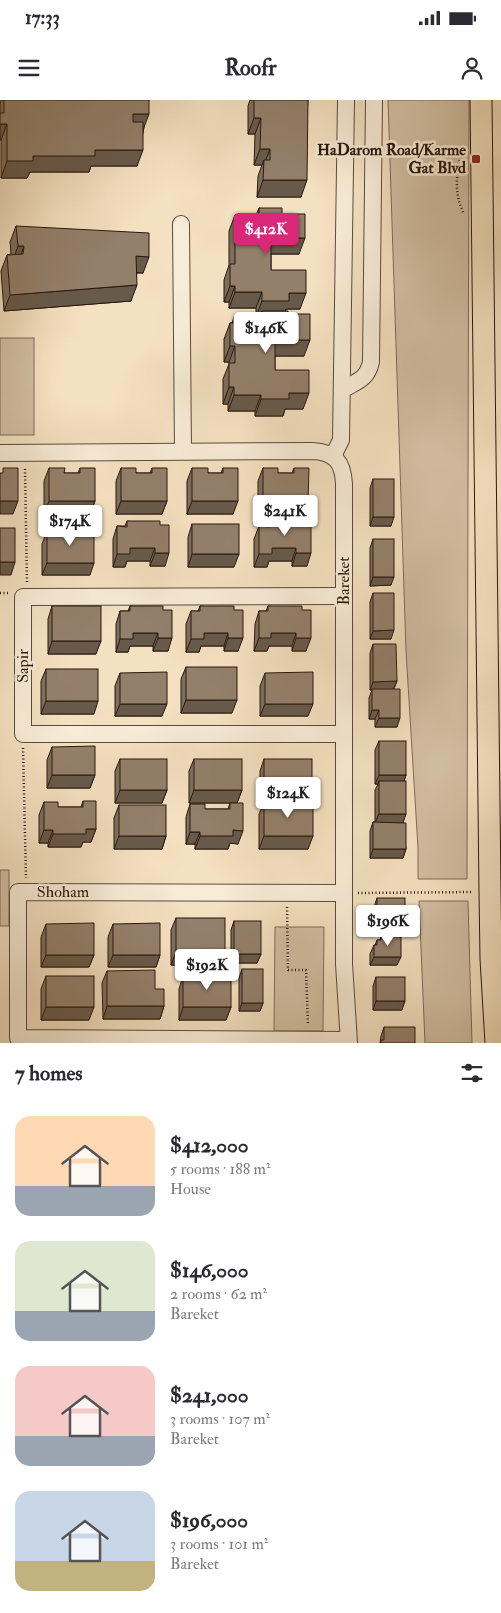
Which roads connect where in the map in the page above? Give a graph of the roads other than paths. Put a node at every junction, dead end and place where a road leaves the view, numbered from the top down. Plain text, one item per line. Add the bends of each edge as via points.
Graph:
1 (346, 100) edge
2 (374, 100) edge
3 (481, 100) edge
4 (181, 224) dead end
5 (342, 390) junction
6 (183, 452) junction
7 (0, 453) edge
8 (333, 456) junction
9 (344, 596) junction
10 (344, 734) junction
11 (344, 893) junction
12 (348, 1042) edge
13 (496, 1043) edge

1 - 5 street
2 - 5 street via 371,362 366,376
3 - 13 main road via 490,892
4 - 6 street
5 - 8 street via 341,440
6 - 7 street
6 - 8 street via 312,451
8 - 9 street, Bareket via 342,467 344,478
9 - 10 street, Bareket
9 - 10 street, Sapir via 23,597 23,734
10 - 11 street, Bareket
11 - 12 street, Bareket
11 - 12 street, Shoham via 18,892 18,1038

